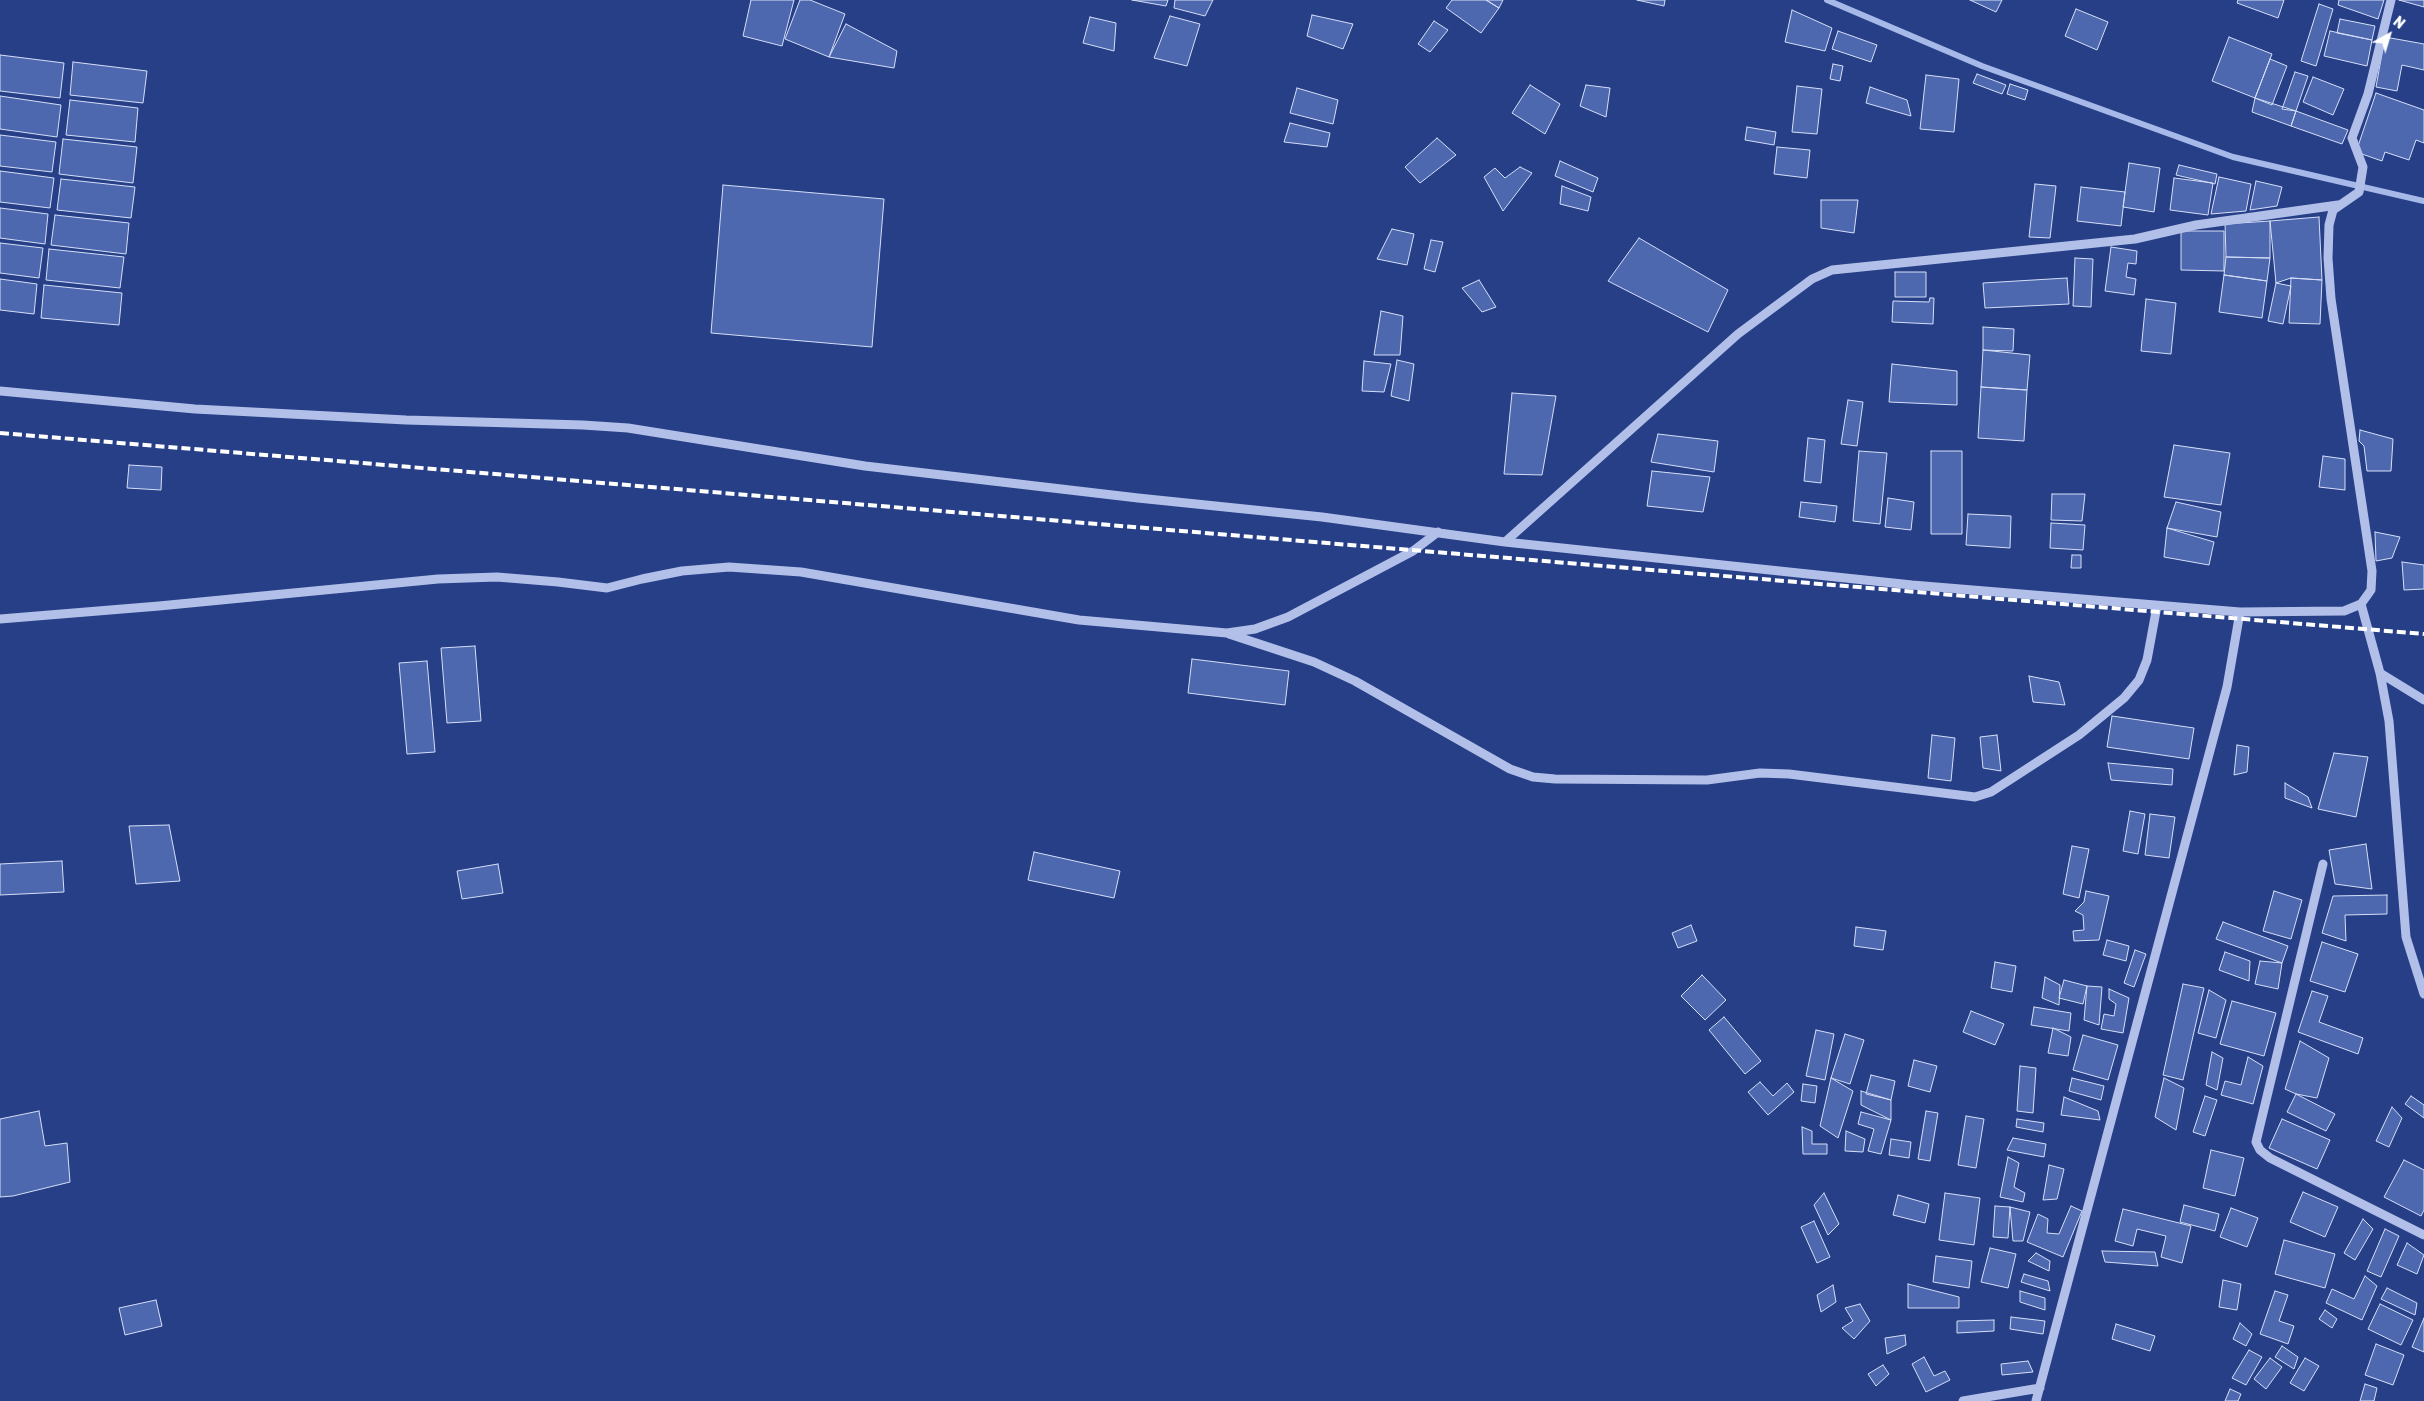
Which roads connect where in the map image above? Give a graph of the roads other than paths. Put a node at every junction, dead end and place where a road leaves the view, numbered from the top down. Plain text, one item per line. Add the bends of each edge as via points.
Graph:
1 (2391, 0) edge
2 (2338, 206) junction
3 (0, 392) edge
4 (1438, 532) junction
5 (1505, 542) junction
6 (2361, 604) junction
7 (2157, 606) junction
8 (2240, 612) junction
9 (0, 618) edge
10 (1227, 633) junction
11 (2380, 674) junction
12 (2424, 700) edge
13 (2323, 864) dead end
14 (2424, 994) edge
15 (2424, 1234) edge
16 (2040, 1388) junction
17 (1964, 1401) edge
18 (2036, 1401) edge

1 - 2 street via 2368,94 2352,138 2363,168 2359,192
2 - 5 street via 2196,225 2135,239 1832,270 1812,279 1738,334
2 - 6 street via 2333,210 2329,225 2328,258 2331,299 2372,571 2371,590
3 - 4 street via 196,409 628,428 865,466 1322,516
4 - 5 street
4 - 10 street via 1414,551 1288,616 1255,630
5 - 7 street via 1912,585
6 - 8 street via 2344,611
6 - 11 street
7 - 8 street
7 - 10 street via 2147,660 2139,680 2124,698 2078,735 1991,792 1975,797 1760,772 1707,780 1533,777 1510,769 1355,681 1314,662
8 - 16 street via 2227,687
9 - 10 street via 497,577 607,588 682,571 729,567 801,572 1079,620
11 - 12 street
11 - 14 street via 2389,721 2406,937
13 - 15 street via 2256,1142 2270,1158
16 - 17 street
16 - 18 street

